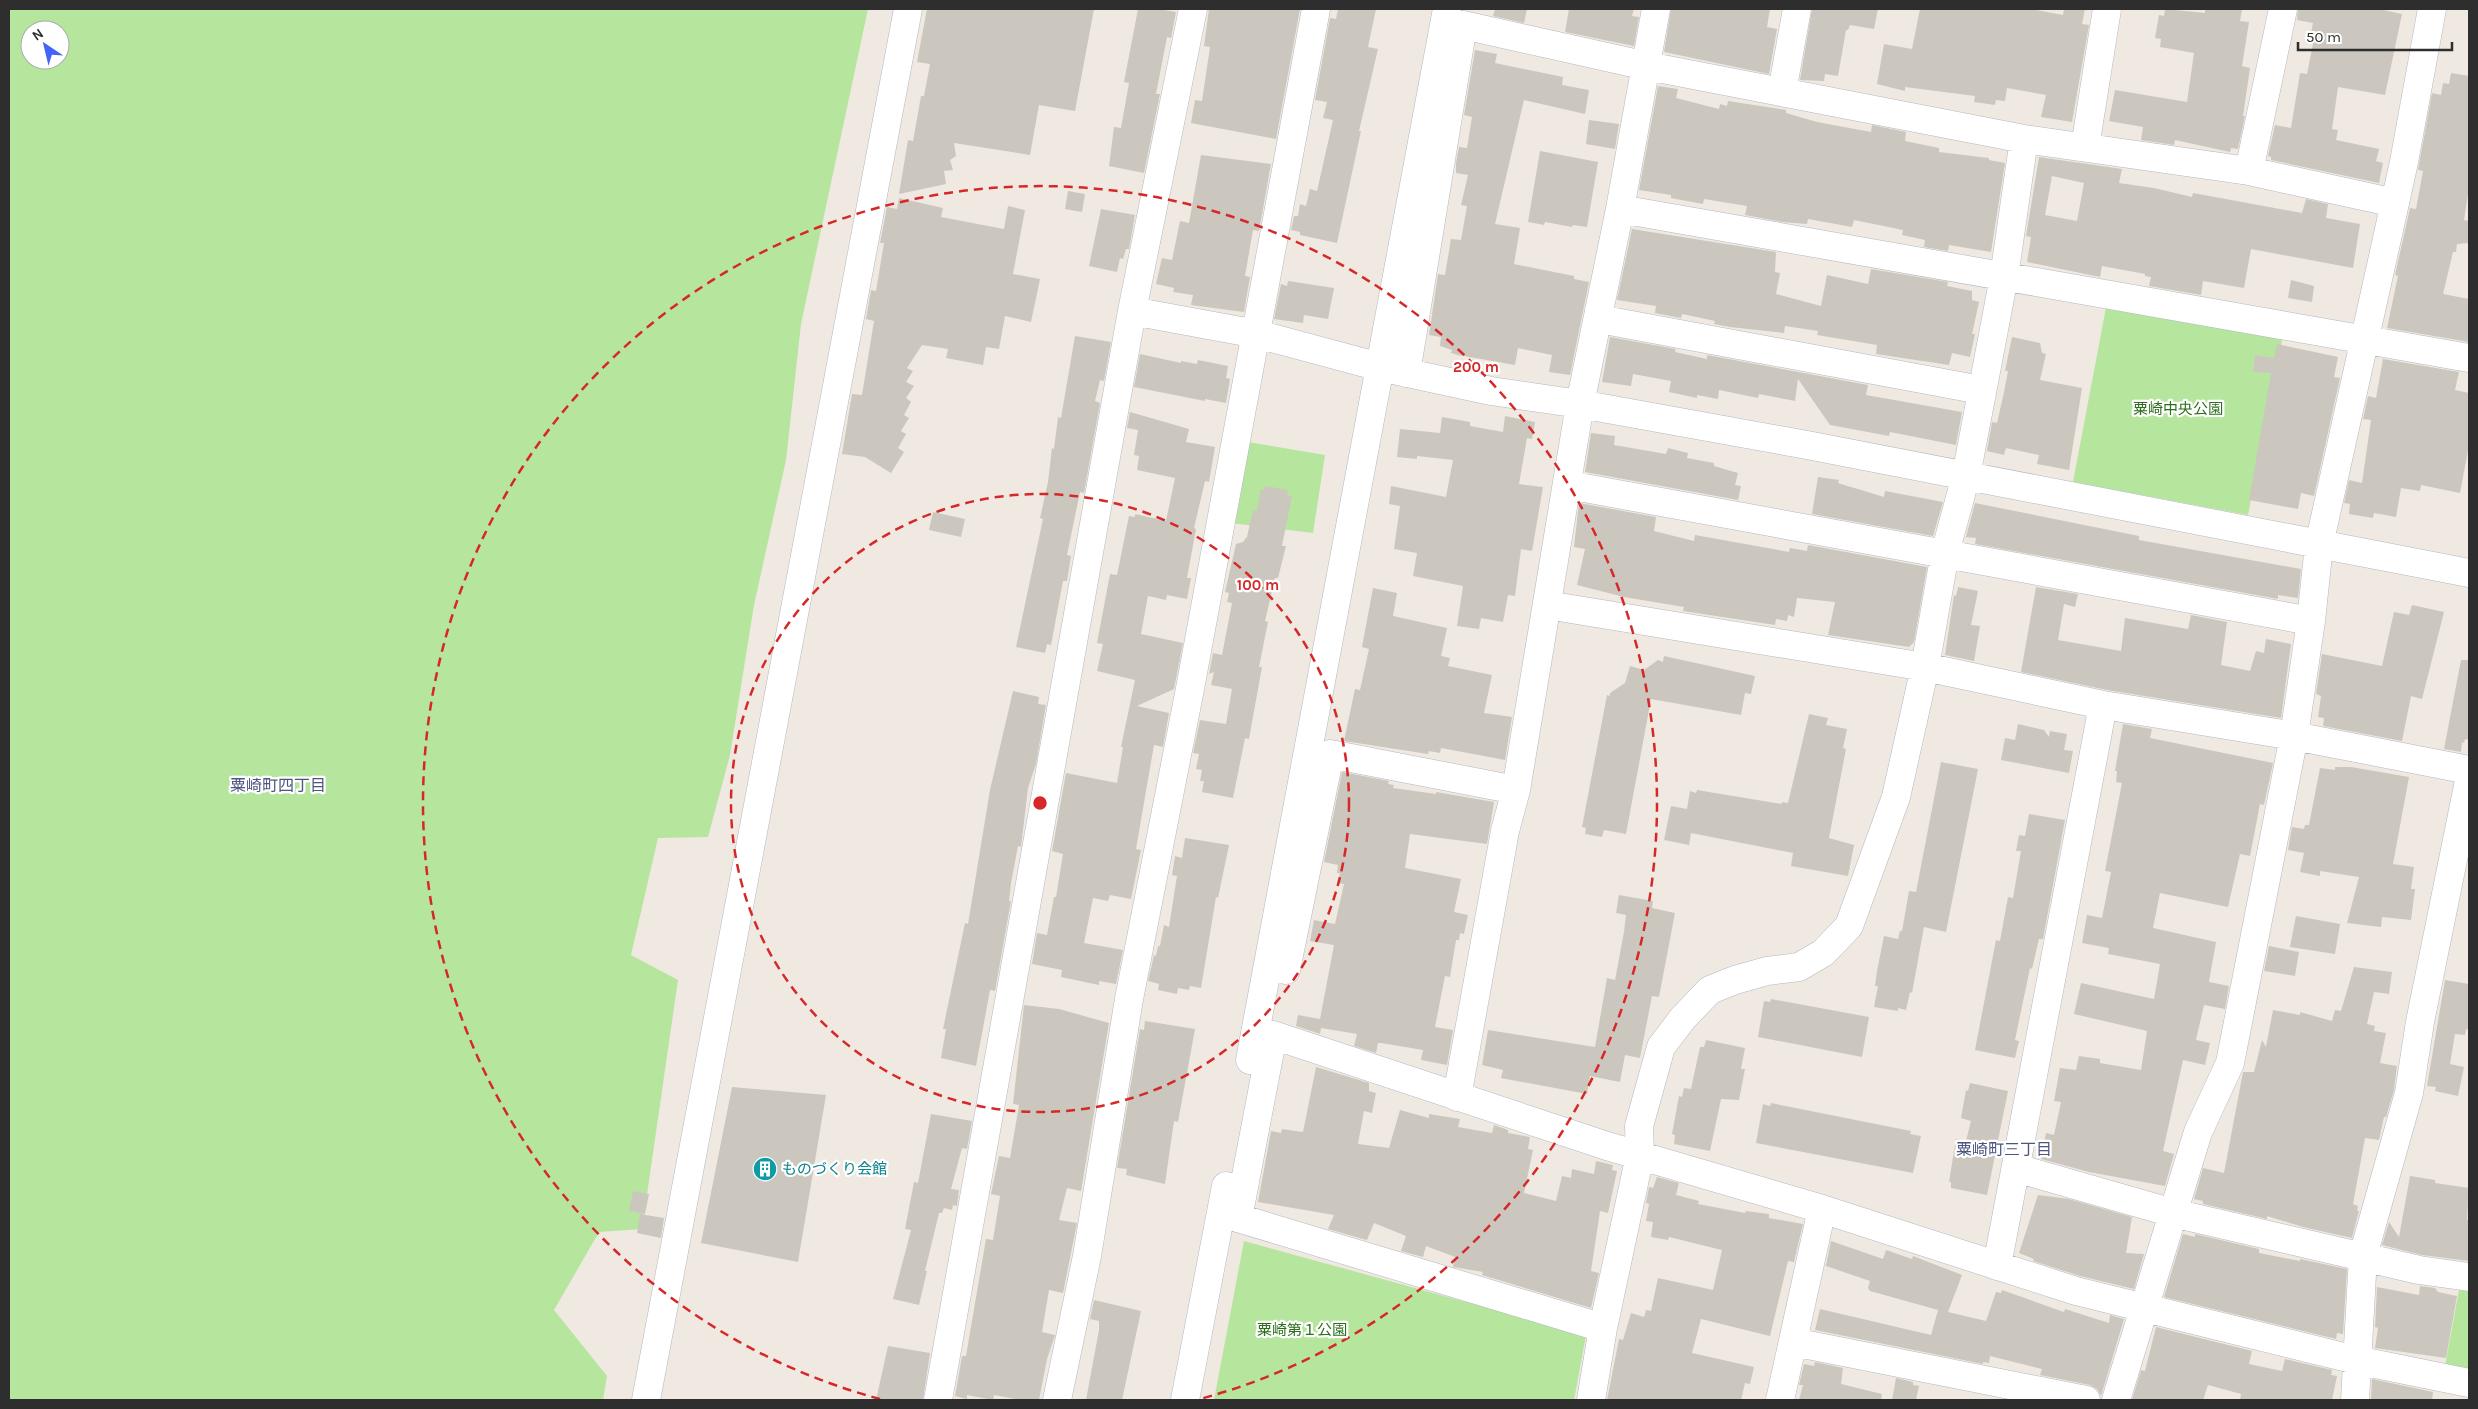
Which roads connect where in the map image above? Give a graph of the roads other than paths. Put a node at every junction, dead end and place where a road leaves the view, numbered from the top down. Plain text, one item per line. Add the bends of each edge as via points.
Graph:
1 (908, 9) edge
2 (1193, 9) edge
3 (1316, 9) edge
4 (1656, 9) edge
5 (1797, 9) edge
6 (2107, 9) edge
7 (2283, 9) edge
8 (2432, 9) edge
9 (1459, 14) edge
10 (1647, 66) junction
11 (1782, 92) junction
12 (2024, 140) junction
13 (2085, 146) junction
14 (2250, 171) junction
15 (2395, 203) junction
16 (1620, 209) junction
17 (2004, 277) junction
18 (1132, 311) junction
19 (1599, 319) junction
20 (1257, 334) junction
21 (2366, 338) junction
22 (2469, 358) edge
23 (1393, 370) junction
24 (1981, 390) junction
25 (1580, 404) junction
26 (1966, 476) junction
27 (1568, 485) junction
28 (2319, 545) junction
29 (1945, 553) junction
30 (2469, 573) edge
31 (1547, 605) junction
32 (2311, 621) junction
33 (1925, 667) junction
34 (2104, 705) junction
35 (2294, 736) junction
36 (2469, 770) edge
37 (2469, 781) edge
38 (1516, 790) junction
39 (1273, 1035) junction
40 (1457, 1097) junction
41 (1640, 1155) junction
42 (2016, 1168) junction
43 (1822, 1209) junction
44 (2173, 1213) junction
45 (2363, 1256) junction
46 (1997, 1266) junction
47 (2469, 1277) edge
48 (2144, 1308) junction
49 (1603, 1328) junction
50 (1793, 1342) junction
51 (2356, 1360) junction
52 (2469, 1383) edge
53 (646, 1400) edge
54 (938, 1400) edge
55 (1058, 1400) edge
56 (1185, 1400) edge
57 (1591, 1400) edge
58 (1780, 1400) edge
59 (2086, 1400) edge
60 (2116, 1400) edge
61 (2355, 1400) edge

1 - 53 street
2 - 18 street
3 - 20 street
4 - 10 street
5 - 11 street
6 - 13 street
7 - 14 street
8 - 15 street
9 - 10 street
9 - 23 street
10 - 11 street
10 - 16 street
11 - 12 street
12 - 13 street
12 - 17 street
13 - 14 street
14 - 15 street
15 - 21 street
16 - 17 street
16 - 19 street
17 - 21 street
17 - 24 street
18 - 20 street
18 - 54 street
19 - 24 street
19 - 25 street
20 - 23 street
20 - 55 street via 1129,999
21 - 22 street
21 - 28 street
23 - 25 street via 1491,391
23 - 56 street
24 - 26 street
25 - 26 street
25 - 27 street
26 - 28 street
26 - 29 street
27 - 29 street
27 - 31 street
28 - 30 street
28 - 32 street
29 - 32 street
29 - 33 street
31 - 33 street
31 - 38 street
32 - 35 street
33 - 34 street
33 - 41 street via 1896,797 1849,926 1823,953 1798,967 1759,974 1710,990 1683,1018 1662,1048 1639,1126
34 - 35 street
34 - 42 street
35 - 36 street
35 - 44 street via 2230,1063 2198,1132
37 - 45 street via 2420,1022 2409,1093
38 - 39 street via 1330,754
38 - 40 street via 1505,831
39 - 40 street
39 - 49 street via 1238,1218
40 - 41 street
41 - 43 street
41 - 49 street
42 - 44 street
42 - 46 street
43 - 46 street
43 - 50 street
44 - 45 street
44 - 48 street
45 - 47 street via 2419,1270
45 - 51 street
46 - 48 street
48 - 51 street
48 - 60 street
49 - 57 street
50 - 58 street
50 - 59 street
51 - 52 street
51 - 61 street

